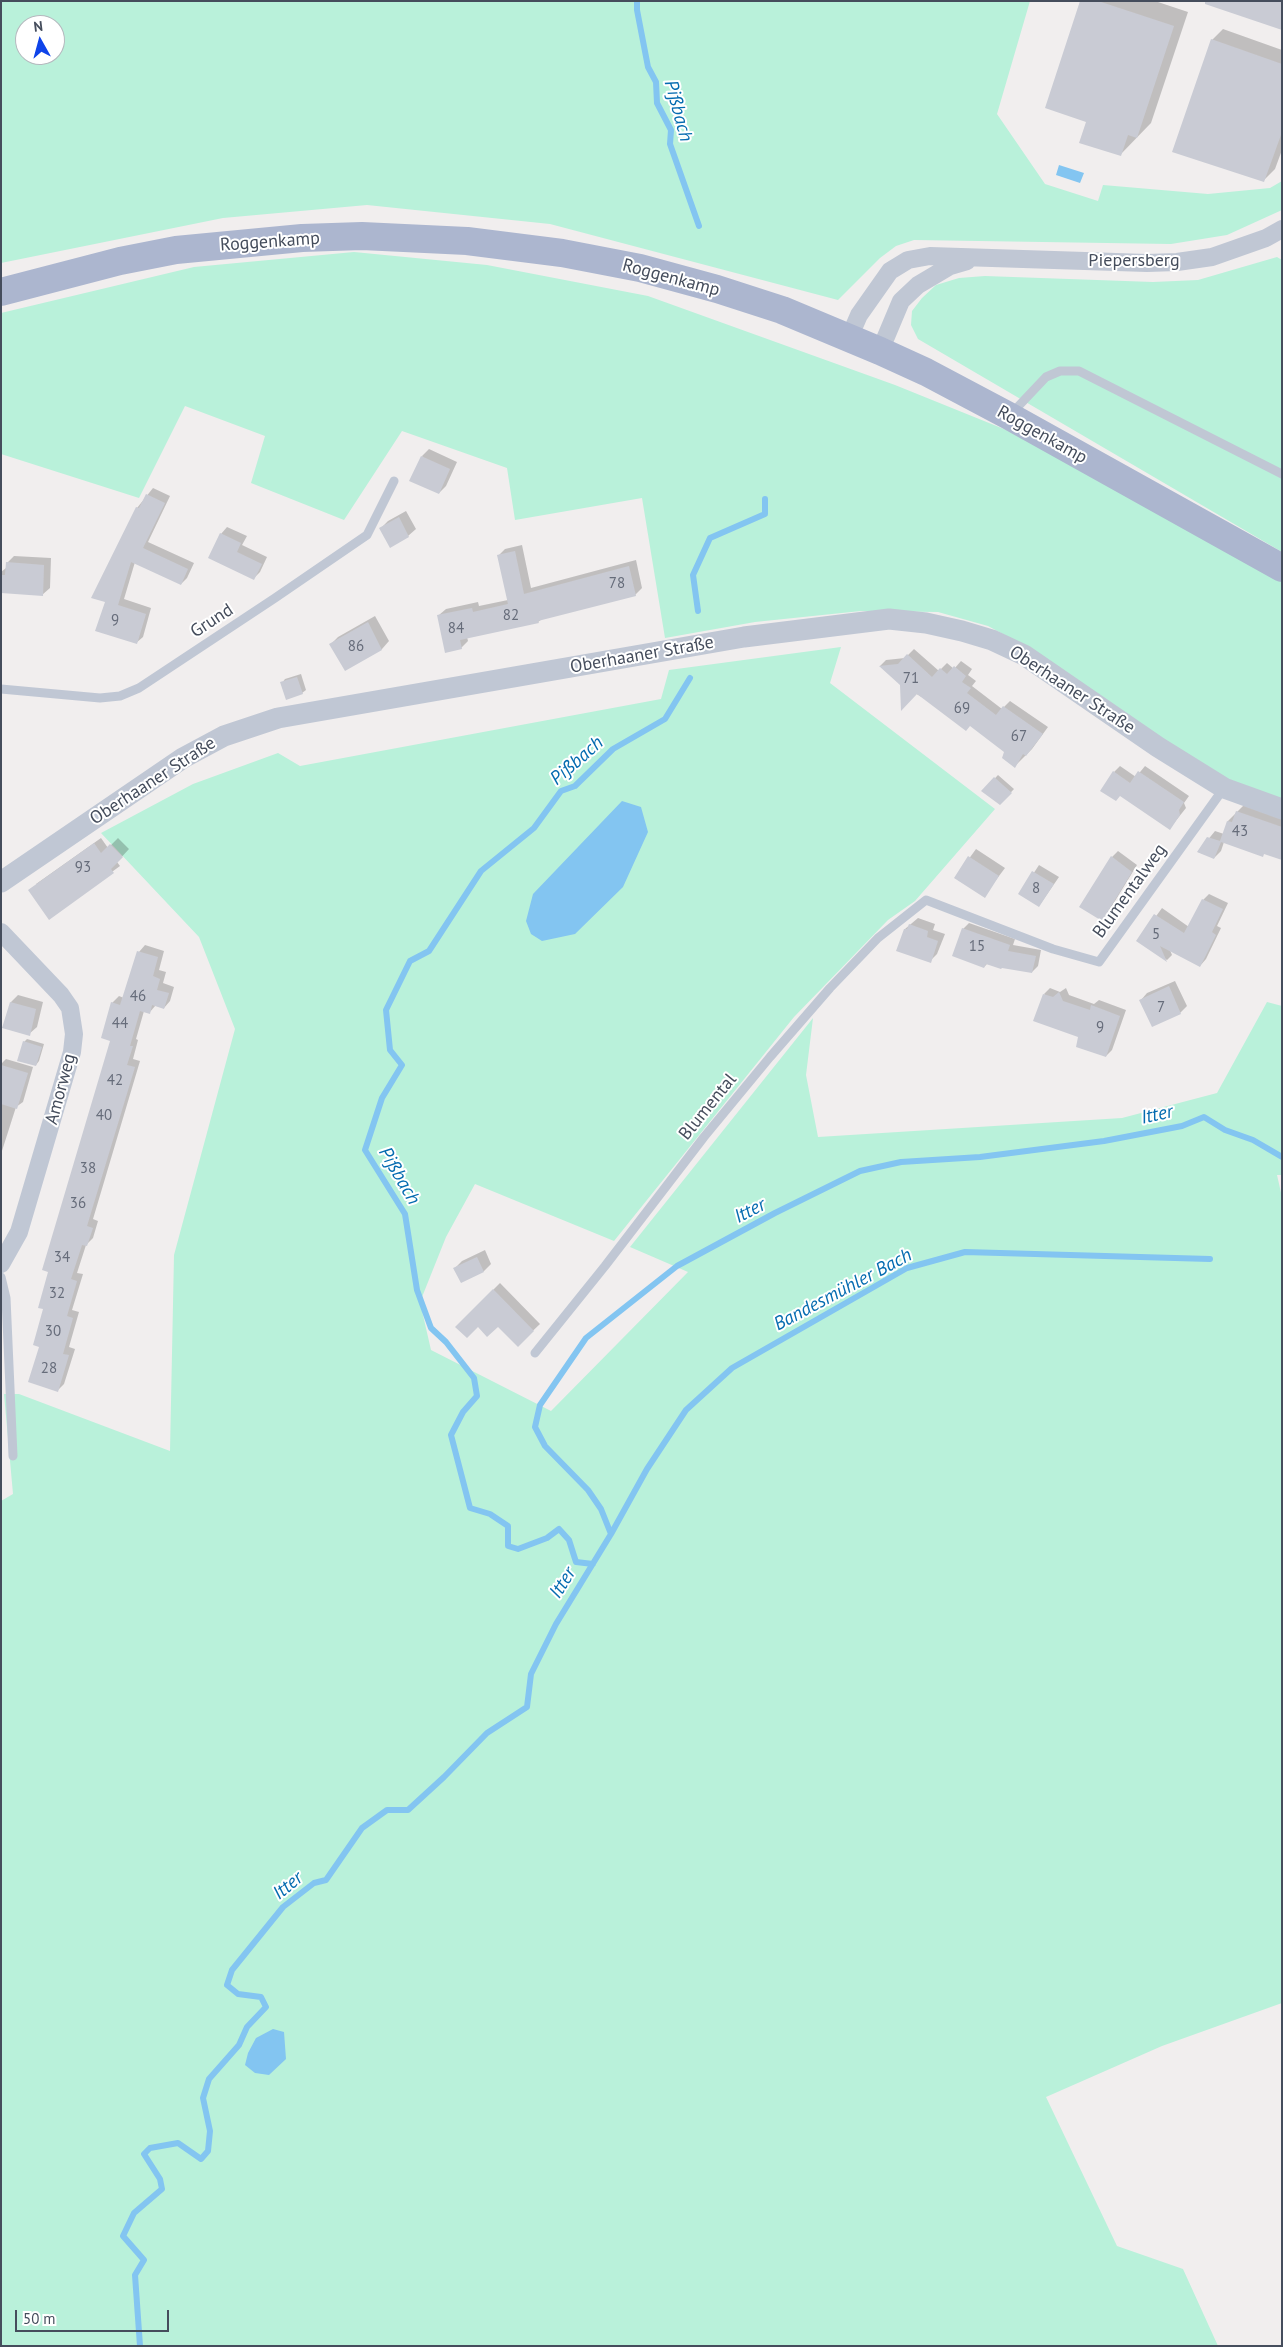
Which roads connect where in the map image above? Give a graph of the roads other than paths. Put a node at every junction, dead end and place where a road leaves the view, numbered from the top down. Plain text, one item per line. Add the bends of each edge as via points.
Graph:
1 (1282, 230) edge
2 (981, 257) junction
3 (1, 292) edge
4 (849, 338) junction
5 (880, 351) junction
6 (1009, 416) junction
7 (1282, 474) edge
8 (394, 481) dead end
9 (1282, 568) edge
10 (1, 689) edge
11 (1224, 788) junction
12 (1282, 809) edge
13 (1, 882) edge
14 (926, 900) joint
15 (1, 932) edge
16 (1, 1264) edge
17 (1, 1278) edge
18 (535, 1353) dead end
19 (13, 1456) dead end

1 - 2 street, Piepersberg via 1212,257 1177,262 1147,264
2 - 4 street, Piepersberg via 930,256 908,260 890,271 859,315
2 - 5 street, Piepersberg via 950,266 918,285 901,301
3 - 4 main road, Roggenkamp via 176,250 302,238 432,239 513,245 640,268 782,310
4 - 5 main road, Roggenkamp
5 - 6 main road, Roggenkamp
6 - 7 lane via 1046,377 1079,371
6 - 9 main road, Roggenkamp
8 - 10 lane, Grund via 367,535 138,688 120,696 100,698
11 - 12 street, Oberhaaner Straße
11 - 13 street, Oberhaaner Straße via 1158,748 1024,655 962,631 926,623 889,620 744,637 278,718 224,736 183,758
11 - 14 lane, Blumentalweg via 1099,962
14 - 18 lane, Blumental via 878,938 776,1050
15 - 16 street, Amorweg via 61,994 70,1008 74,1034 72,1052 19,1232
17 - 19 lane via 6,1298

